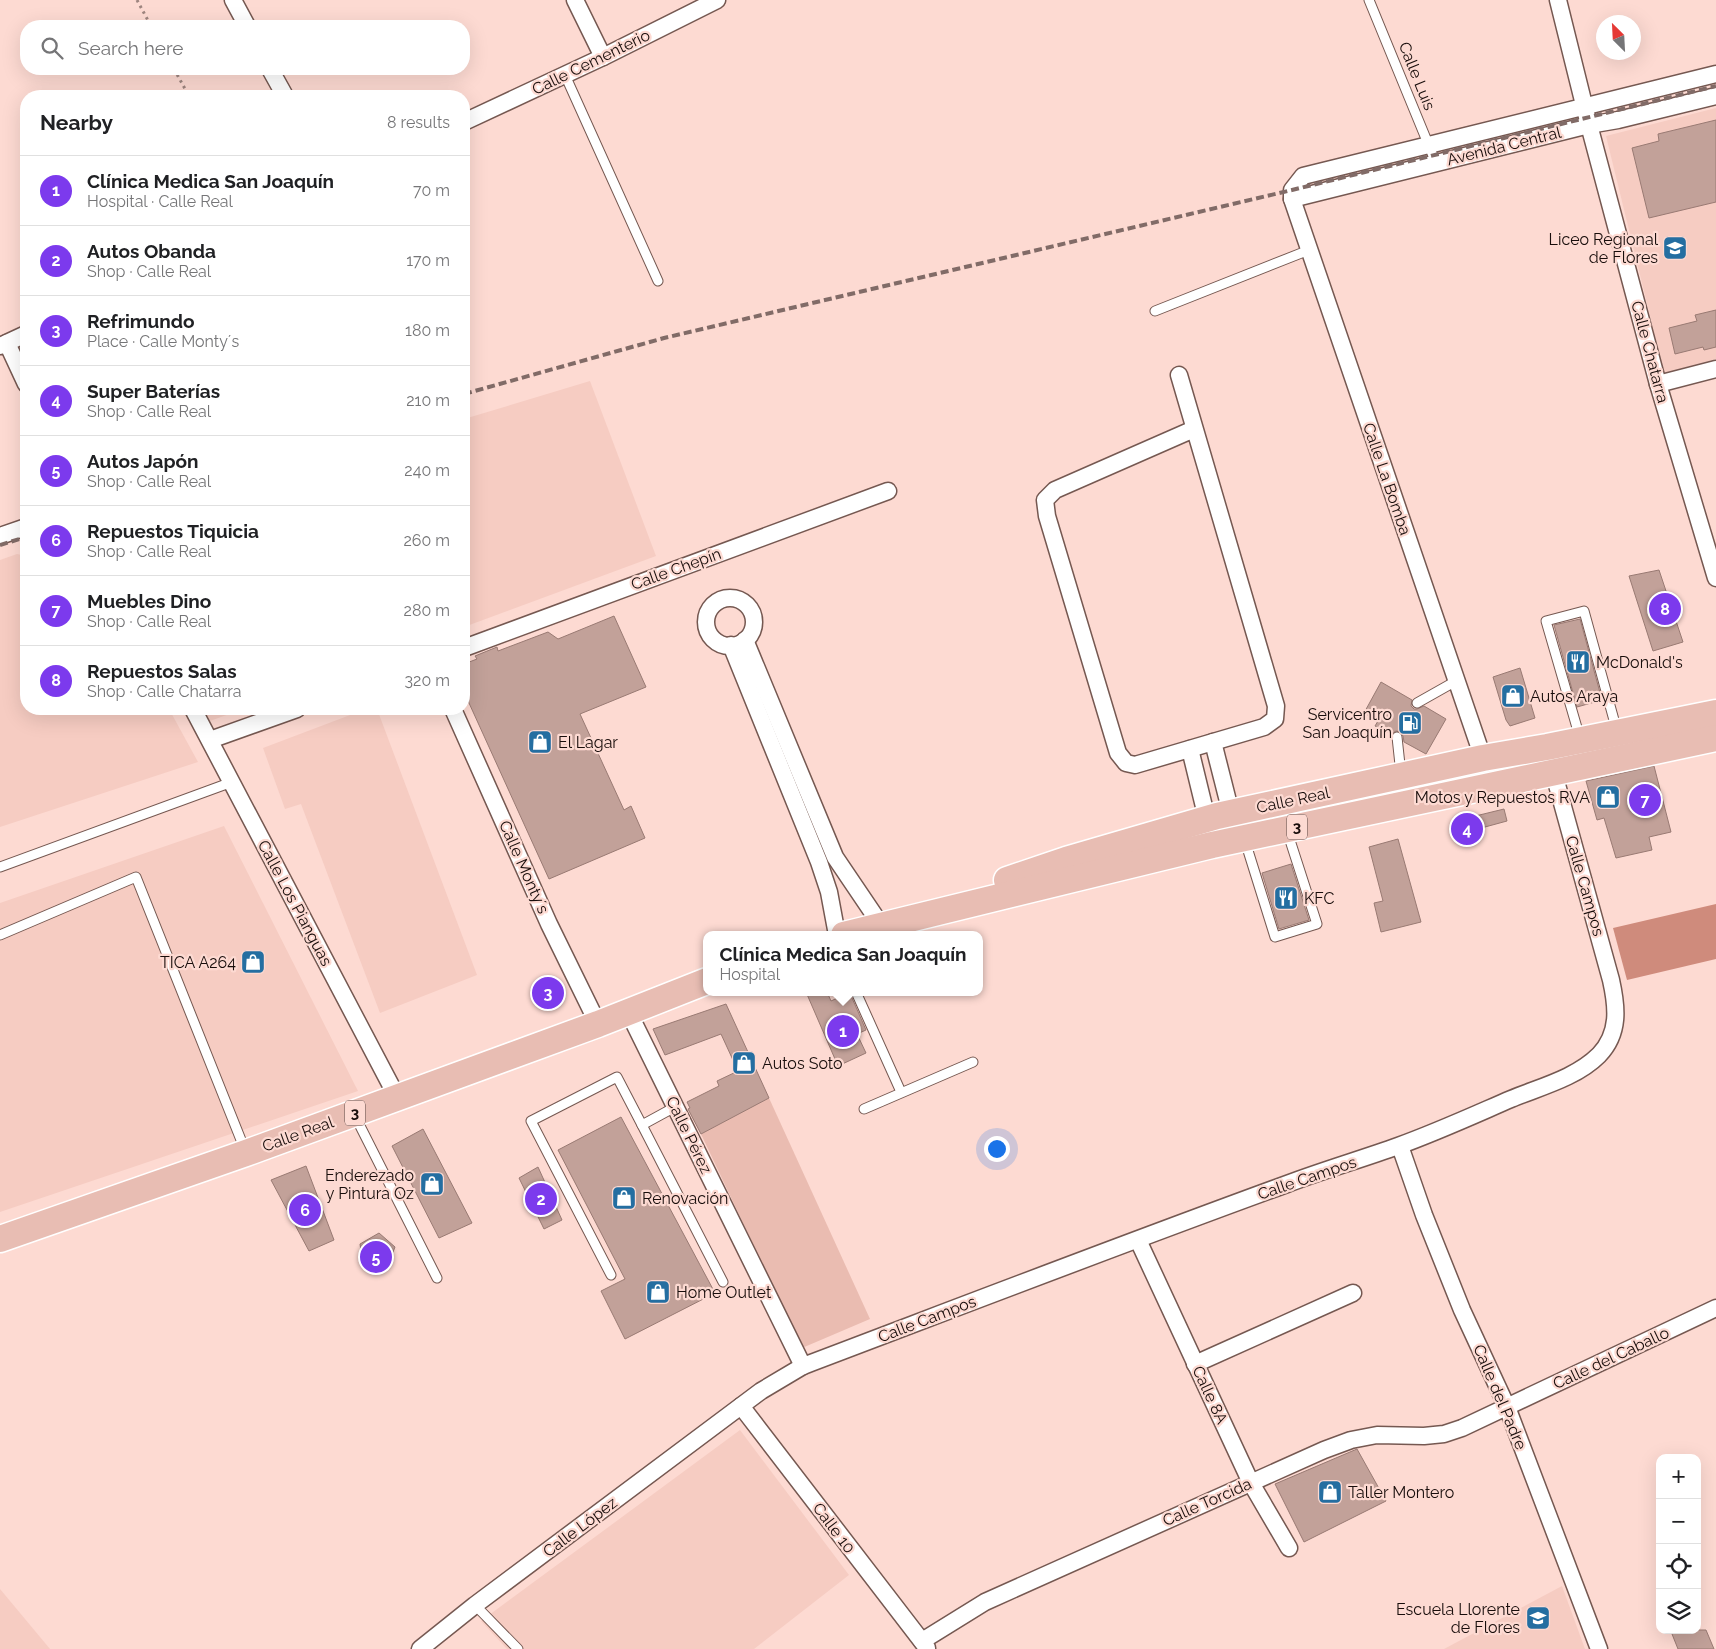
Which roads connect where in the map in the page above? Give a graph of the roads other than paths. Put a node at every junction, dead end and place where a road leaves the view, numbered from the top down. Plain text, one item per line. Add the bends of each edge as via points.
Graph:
1 (233, 0) edge
2 (575, 0) edge
3 (718, 0) edge
4 (1369, 0) edge
5 (1558, 0) edge
6 (245, 20) edge
7 (603, 57) junction
8 (1716, 74) edge
9 (273, 75) edge
10 (565, 75) junction
11 (282, 90) edge
12 (1716, 96) edge
13 (1587, 117) junction
14 (470, 119) edge
15 (1429, 145) junction
16 (1436, 163) junction
17 (1292, 200) junction
18 (1309, 250) junction
19 (658, 282) dead end
20 (1155, 311) dead end
21 (20, 337) edge
22 (4, 344) edge
23 (1716, 369) edge
24 (20, 373) edge
25 (1179, 375) dead end
26 (1658, 384) junction
27 (1194, 429) junction
28 (888, 491) dead end
29 (20, 529) edge
30 (0, 536) edge
31 (1716, 578) edge
32 (738, 643) dead end
33 (470, 646) edge
34 (1456, 680) junction
35 (1417, 703) dead end
36 (1716, 713) edge
37 (196, 715) edge
38 (280, 715) edge
39 (456, 715) edge
40 (1716, 727) edge
41 (1648, 728) junction
42 (1618, 734) junction
43 (1397, 738) dead end
44 (210, 740) junction
45 (1704, 740) edge
46 (1581, 741) junction
47 (1213, 742) junction
48 (1190, 748) junction
49 (1483, 758) junction
50 (1554, 774) junction
51 (1401, 776) junction
52 (232, 782) junction
53 (1387, 807) junction
54 (1232, 813) junction
55 (1206, 819) junction
56 (1286, 829) junction
57 (1244, 838) junction
58 (827, 860) junction
59 (0, 867) edge
60 (881, 924) junction
61 (835, 931) edge
62 (857, 931) edge
63 (0, 934) edge
64 (703, 983) edge
65 (858, 996) edge
66 (628, 1011) junction
67 (598, 1024) junction
68 (973, 1062) dead end
69 (901, 1092) junction
70 (396, 1097) junction
71 (675, 1107) junction
72 (864, 1109) dead end
73 (354, 1113) junction
74 (642, 1125) junction
75 (1400, 1146) junction
76 (246, 1153) junction
77 (0, 1239) edge
78 (1138, 1240) junction
79 (611, 1275) dead end
80 (437, 1278) dead end
81 (723, 1282) dead end
82 (1353, 1293) dead end
83 (1716, 1308) edge
84 (1196, 1364) junction
85 (803, 1366) junction
86 (741, 1406) junction
87 (1507, 1407) junction
88 (1251, 1482) junction
89 (1289, 1548) dead end
90 (475, 1605) junction
91 (925, 1645) edge
92 (420, 1649) edge
93 (518, 1649) edge
94 (1599, 1649) edge

1 - 6 street
2 - 7 street
3 - 7 street, Calle Cementerio
4 - 15 lane, Calle Luis
5 - 13 street, Calle Chatarra
7 - 10 street, Calle Cementerio
8 - 13 street, Avenida Central
9 - 11 street
10 - 14 street, Calle Cementerio
10 - 19 lane
12 - 13 street, Avenida Central via 1618,120
13 - 15 street, Avenida Central
13 - 16 street, Avenida Central
13 - 26 street, Calle Chatarra
15 - 16 lane, Calle Luis
15 - 17 street, Avenida Central via 1303,176 1292,190
16 - 17 street, Avenida Central
17 - 18 street, Calle La Bomba
18 - 20 lane
18 - 34 street, Calle La Bomba
21 - 22 street
22 - 24 street
23 - 26 street
25 - 27 street
26 - 31 street, Calle Chatarra
27 - 47 street via 1276,706 1275,720 1264,727
27 - 48 street via 1055,490 1046,500 1047,516 1118,753 1126,763 1135,765
28 - 33 street, Calle Chepín
29 - 30 street
32 - 58 street
34 - 35 lane
34 - 49 street, Calle La Bomba
36 - 41 main road, Calle Real / 3
37 - 44 street, Calle Los Pianguas
38 - 44 street
39 - 67 street, Calle Monty´s via 549,924
40 - 45 main road via 1702,735
41 - 42 main road, Calle Real / 3
41 - 50 main road via 1622,741 1561,760
42 - 46 main road, Calle Real / 3
42 - 46 lane via 1584,611 1546,621
43 - 51 lane
44 - 52 street, Calle Los Pianguas
45 - 50 main road, Calle Real / 3
46 - 49 main road, Calle Real / 3
47 - 48 street
47 - 54 street
48 - 55 street
49 - 50 main road via 1500,769 1541,765
49 - 51 main road, Calle Real / 3
49 - 53 main road via 1479,768 1470,774 1432,784
50 - 53 main road, Calle Real / 3
50 - 75 street, Calle Campos via 1611,980 1616,1003 1612,1033 1598,1055 1574,1072
51 - 54 main road, Calle Real / 3
52 - 59 lane
52 - 70 street, Calle Los Pianguas
53 - 56 main road, Calle Real / 3
54 - 55 main road, Calle Real / 3
55 - 60 main road, Calle Real / 3 via 1066,860
56 - 57 main road, Calle Real / 3
56 - 57 lane via 1317,924 1275,937
57 - 60 main road, Calle Real / 3
58 - 60 street
58 - 61 street
60 - 62 main road, Calle Real / 3
63 - 76 lane via 136,877
64 - 66 main road, Calle Real / 3
65 - 69 lane
66 - 67 main road, Calle Real / 3
66 - 71 street, Calle Pérez
67 - 70 main road, Calle Real / 3
68 - 69 lane
69 - 72 lane
70 - 73 main road, Calle Real / 3
71 - 74 lane
71 - 85 street, Calle Pérez
73 - 76 main road, Calle Real / 3
73 - 80 lane
74 - 79 lane via 617,1077 532,1121
74 - 81 lane
75 - 78 street, Calle Campos via 1289,1183
75 - 87 street, Calle del Padre via 1462,1310
76 - 77 main road, Calle Real / 3
78 - 84 street, Calle 8A
78 - 85 street, Calle Campos
82 - 84 street
83 - 87 street, Calle del Caballo
84 - 88 street, Calle 8A
85 - 86 street, Calle Campos
86 - 90 street, Calle López
86 - 91 street, Calle 10
87 - 88 street, Calle Torcida via 1444,1434 1377,1435 1351,1440
87 - 94 street, Calle del Padre
88 - 89 street, Calle 8A
88 - 91 street, Calle Torcida via 985,1602
90 - 92 street, Calle López
90 - 93 lane

